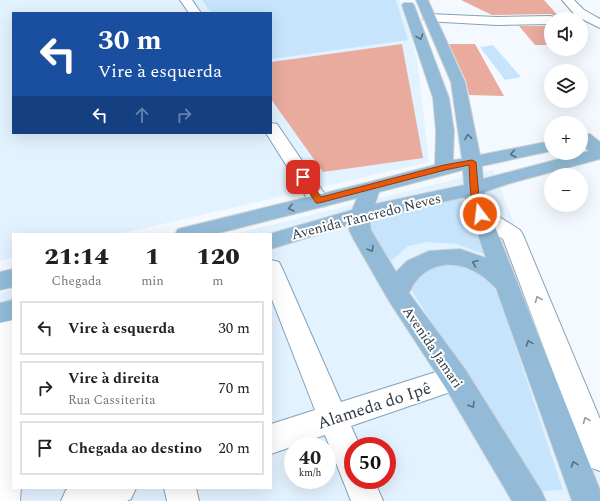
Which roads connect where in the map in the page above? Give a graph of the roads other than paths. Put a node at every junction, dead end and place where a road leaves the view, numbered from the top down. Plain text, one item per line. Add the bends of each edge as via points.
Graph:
1 (186, 0) edge
2 (406, 0) edge
3 (422, 0) edge
4 (568, 0) edge
5 (194, 12) edge
6 (579, 12) edge
7 (588, 17) edge
8 (429, 18) junction
9 (544, 20) edge
10 (600, 24) edge
11 (436, 80) junction
12 (457, 80) junction
13 (272, 130) edge
14 (588, 137) edge
15 (544, 147) edge
16 (600, 152) edge
17 (472, 162) junction
18 (444, 168) junction
19 (371, 188) junction
20 (474, 189) junction
21 (319, 201) junction
22 (362, 214) junction
23 (480, 214) junction
24 (191, 233) edge
25 (272, 241) edge
26 (272, 270) edge
27 (12, 278) edge
28 (0, 281) edge
29 (507, 284) junction
30 (397, 294) junction
31 (8, 311) edge
32 (455, 378) junction
33 (333, 418) junction
34 (272, 439) edge
35 (344, 445) edge
36 (600, 456) edge
37 (117, 489) edge
38 (180, 489) edge
39 (362, 489) edge
40 (600, 492) edge
41 (4, 501) edge
42 (77, 501) edge
43 (183, 501) edge
44 (367, 501) edge
45 (530, 501) edge
46 (589, 501) edge

1 - 5 street
2 -> 11 main road
3 - 8 main road
4 - 6 street
7 - 10 street
8 - 9 street
8 - 12 main road
11 - 12 main road
11 - 18 main road via 445,131
17 -> 12 main road
13 - 21 street
14 - 16 main road
15 -> 17 main road, Avenida Tancredo Neves
16 - 20 main road, Avenida Tancredo Neves
17 - 18 main road, Avenida Tancredo Neves
17 - 20 main road
18 - 19 main road, Avenida Tancredo Neves
19 - 21 main road, Avenida Tancredo Neves
19 - 22 main road, Avenida Jamari
20 - 22 main road, Avenida Tancredo Neves
20 - 23 main road
21 -> 24 main road, Avenida Tancredo Neves
22 - 25 main road, Avenida Tancredo Neves
22 -> 30 main road, Avenida Jamari via 359,219 360,230
23 - 29 main road
36 -> 23 street via 512,235
26 - 33 street
27 - 28 main road
29 -> 30 main road via 489,269 460,257 429,259 415,267 404,279
46 -> 29 main road
30 - 32 main road, Avenida Jamari
31 - 41 street
32 - 33 street, Alameda do Ipê
32 -> 45 main road, Avenida Jamari
33 - 34 street, Alameda do Ipê
33 - 35 street
37 - 42 street
38 - 43 street
39 - 44 street
40 - 46 street

